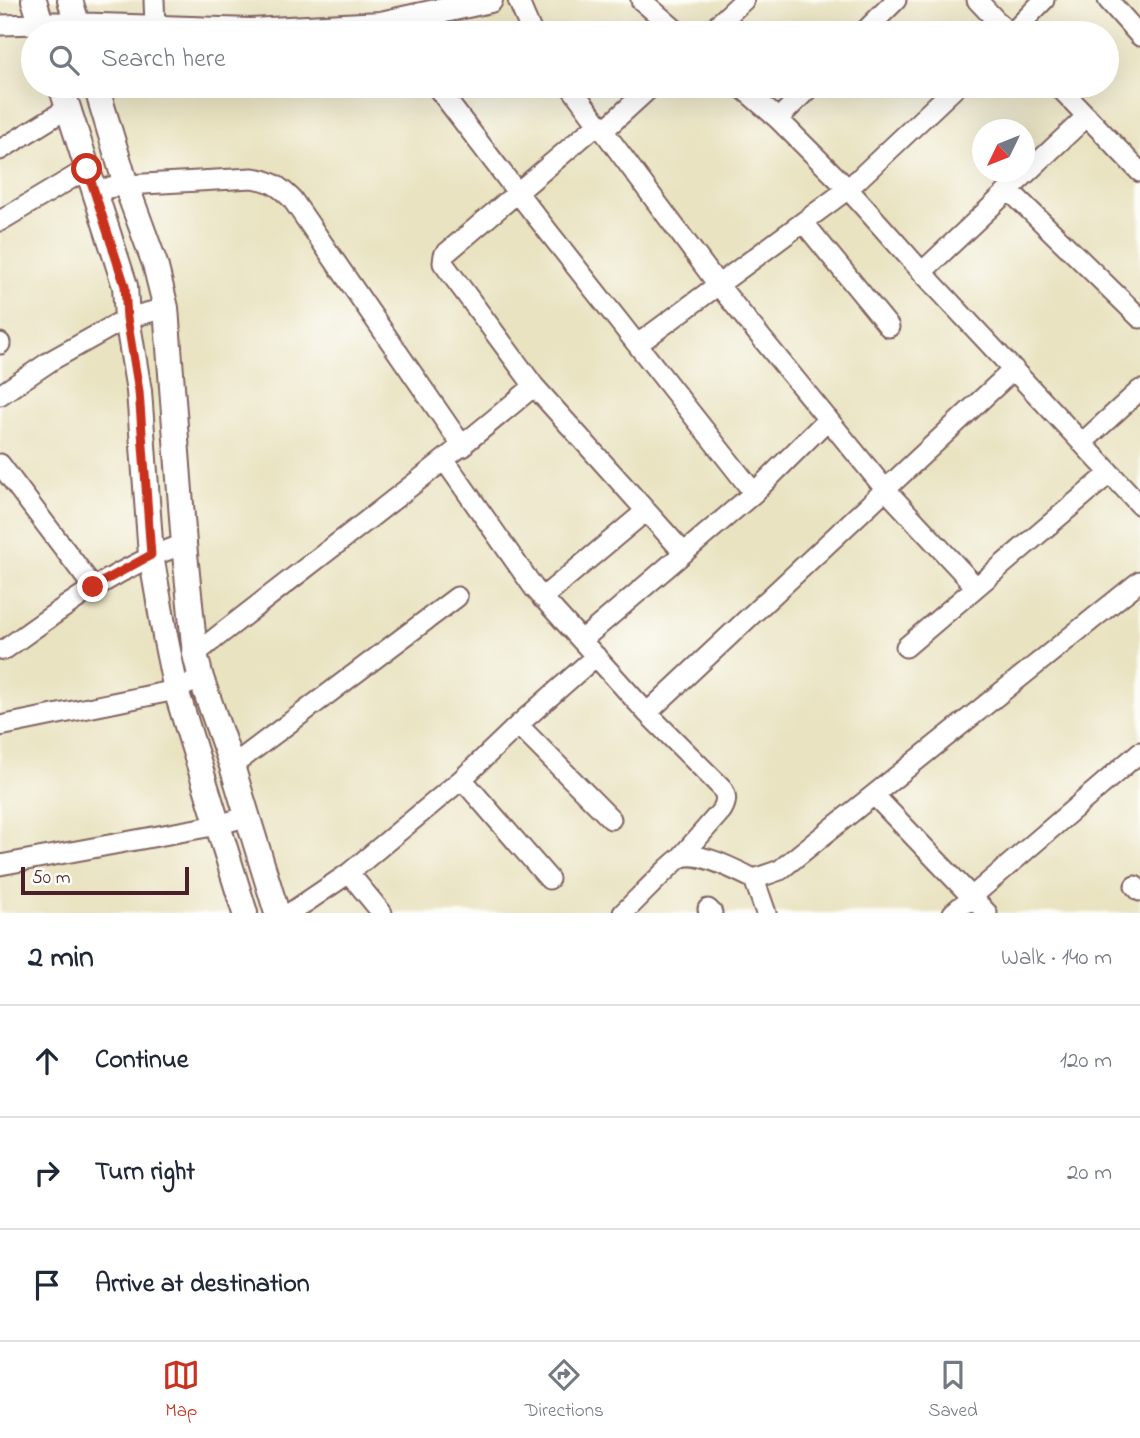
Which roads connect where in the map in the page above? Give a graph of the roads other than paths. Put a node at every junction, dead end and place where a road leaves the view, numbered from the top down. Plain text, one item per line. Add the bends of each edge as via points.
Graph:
1 (70, 0) edge
2 (155, 0) edge
3 (490, 0) edge
4 (518, 0) edge
5 (641, 0) edge
6 (744, 0) edge
7 (895, 0) edge
8 (977, 0) edge
9 (1044, 0) edge
10 (1108, 0) edge
11 (77, 21) edge
12 (155, 21) edge
13 (414, 21) edge
14 (527, 21) edge
15 (665, 21) edge
16 (722, 21) edge
17 (875, 21) edge
18 (998, 21) edge
19 (1022, 21) edge
20 (21, 22) edge
21 (0, 25) edge
22 (1140, 36) edge
23 (64, 98) edge
24 (65, 98) edge
25 (100, 98) edge
26 (445, 98) edge
27 (580, 98) edge
28 (637, 98) edge
29 (754, 98) edge
30 (799, 98) edge
31 (944, 98) edge
32 (1070, 98) edge
33 (1087, 116) junction
34 (778, 119) junction
35 (602, 126) junction
36 (0, 150) edge
37 (1140, 173) edge
38 (91, 180) junction
39 (126, 185) junction
40 (848, 189) junction
41 (1009, 190) junction
42 (517, 192) junction
43 (0, 221) edge
44 (804, 223) junction
45 (922, 272) junction
46 (719, 286) junction
47 (166, 308) junction
48 (127, 318) junction
49 (1140, 318) edge
50 (889, 327) dead end
51 (638, 344) junction
52 (1014, 369) junction
53 (534, 386) junction
54 (1140, 390) edge
55 (0, 395) edge
56 (828, 419) junction
57 (1082, 443) junction
58 (463, 447) junction
59 (445, 461) junction
60 (0, 464) edge
61 (1110, 473) junction
62 (885, 489) junction
63 (754, 493) junction
64 (1140, 505) edge
65 (646, 511) junction
66 (184, 544) junction
67 (684, 553) junction
68 (151, 555) junction
69 (1140, 581) edge
70 (93, 587) junction
71 (976, 587) junction
72 (457, 597) dead end
73 (542, 598) junction
74 (582, 640) junction
75 (906, 647) dead end
76 (4, 650) dead end
77 (596, 656) junction
78 (198, 666) junction
79 (176, 690) junction
80 (648, 713) junction
81 (518, 725) junction
82 (0, 726) edge
83 (1140, 752) edge
84 (232, 766) junction
85 (462, 779) junction
86 (875, 796) junction
87 (248, 816) junction
88 (611, 819) dead end
89 (218, 825) junction
90 (681, 857) junction
91 (0, 865) edge
92 (349, 873) junction
93 (549, 879) dead end
94 (754, 879) junction
95 (970, 898) junction
96 (245, 913) edge
97 (277, 913) edge
98 (290, 913) edge
99 (382, 913) edge
100 (624, 913) edge
101 (766, 913) edge
102 (953, 913) edge
103 (987, 913) edge

1 - 11 street
2 - 12 street
3 - 13 street
4 - 14 street
5 - 15 street
6 - 16 street
7 - 17 street
8 - 18 street
9 - 19 street
10 - 22 street
20 - 21 street
23 - 36 street
24 - 38 street
25 - 39 street
26 - 42 street
27 - 35 street
28 - 35 street
29 - 34 street
30 - 34 street
31 - 40 street
32 - 33 street
33 - 37 street
33 - 41 street
34 - 40 street
35 - 42 street
35 - 46 street
38 - 39 street
38 - 43 street
38 - 48 street via 125,286
39 - 47 street
39 - 58 street via 252,178 281,188
40 - 44 street
40 - 45 street
41 - 45 street
41 - 49 street
42 - 51 street
42 - 53 street via 444,256 443,262
44 - 46 street
44 - 50 street
45 - 52 street
46 - 51 street
46 - 56 street
47 - 48 street
47 - 66 street
48 - 55 street
48 - 68 street via 139,391
51 - 63 street
52 - 57 street
52 - 62 street
53 - 58 street
53 - 65 street
54 - 57 street
56 - 62 street
56 - 63 street
57 - 61 street
58 - 59 street
59 - 73 street
59 - 78 street via 361,524
60 - 70 street
61 - 64 street
61 - 71 street
62 - 71 street
62 - 80 street
63 - 67 street
65 - 67 street
65 - 73 street
66 - 68 street
66 - 78 street
67 - 74 street
68 - 70 street
68 - 79 street
69 - 86 street
70 - 76 street
71 - 75 street
72 - 84 street
73 - 74 street
74 - 77 street
77 - 80 street
77 - 81 street
78 - 79 street
78 - 84 street
79 - 82 street
79 - 89 street
80 - 90 street via 726,795 722,810
81 - 85 street
81 - 88 street
83 - 95 street
84 - 87 street
85 - 92 street
85 - 93 street
86 - 94 street via 780,870
86 - 95 street
87 - 89 street
87 - 97 street
89 - 91 street
89 - 96 street
90 - 94 street via 707,859
90 - 100 street
92 - 98 street
92 - 99 street
94 - 101 street
95 - 102 street
95 - 103 street

